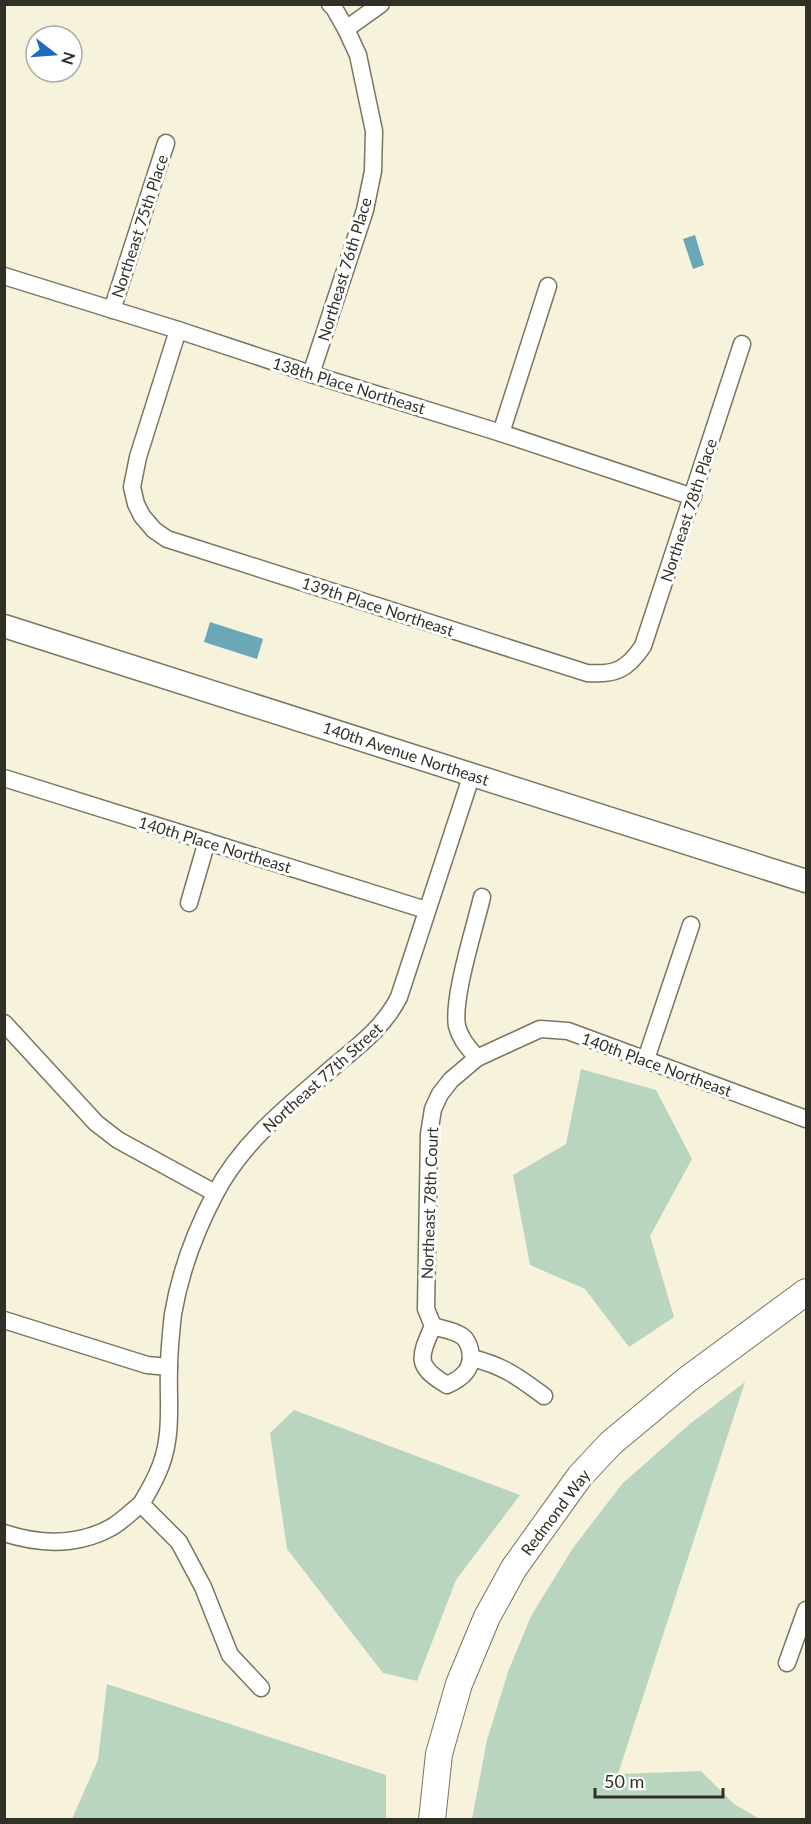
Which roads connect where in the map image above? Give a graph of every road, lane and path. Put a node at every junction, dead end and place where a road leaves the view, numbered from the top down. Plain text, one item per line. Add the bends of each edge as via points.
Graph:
1 (330, 4) edge
2 (381, 4) edge
3 (346, 29) junction
4 (166, 143) dead end
5 (4, 276) edge
6 (548, 286) dead end
7 (112, 310) junction
8 (178, 330) junction
9 (742, 344) dead end
10 (311, 374) junction
11 (501, 433) junction
12 (693, 497) junction
13 (4, 626) edge
14 (623, 668) joint
15 (472, 774) junction
16 (4, 778) edge
17 (207, 841) junction
18 (807, 881) edge
19 (482, 897) dead end
20 (189, 903) dead end
21 (426, 910) junction
22 (691, 925) dead end
23 (4, 1023) edge
24 (507, 1043) joint
25 (477, 1058) junction
26 (646, 1059) junction
27 (807, 1119) edge
28 (216, 1193) junction
29 (807, 1292) edge
30 (4, 1320) edge
31 (433, 1326) junction
32 (472, 1358) junction
33 (169, 1367) junction
34 (544, 1396) dead end
35 (141, 1504) junction
36 (4, 1533) edge
37 (807, 1610) edge
38 (787, 1663) dead end
39 (261, 1688) dead end
40 (432, 1820) edge

1 - 3 street, Northeast 76th Place
2 - 3 street
3 - 10 street, Northeast 76th Place via 358,55 374,131 373,171 365,210
4 - 7 street, Northeast 75th Place
5 - 7 street, 138th Place Northeast
6 - 11 street
7 - 8 street, 138th Place Northeast
8 - 10 street, 138th Place Northeast
8 - 14 street, 139th Place Northeast via 132,487 142,516 154,530 167,539 587,673 607,674
9 - 12 street, Northeast 78th Place
10 - 11 street, 138th Place Northeast
11 - 12 street, 138th Place Northeast
12 - 14 street, Northeast 78th Place via 643,646
13 - 15 main road, 140th Avenue Northeast
15 - 18 main road, 140th Avenue Northeast
15 - 21 street, Northeast 77th Street
16 - 17 street, 140th Place Northeast
17 - 20 street
17 - 21 street, 140th Place Northeast
19 - 25 street via 457,1010 461,1038
21 - 28 street, Northeast 77th Street via 390,1015 269,1123 241,1155
22 - 26 street
23 - 28 street via 96,1123 118,1140
24 - 25 street, Northeast 78th Court
24 - 26 street, 140th Place Northeast via 540,1029 568,1031
25 - 31 street, Northeast 78th Court via 450,1080 433,1109 429,1134 426,1309
26 - 27 street, 140th Place Northeast
28 - 33 street, Northeast 77th Street via 184,1265
29 - 40 main road, Redmond Way via 688,1379 611,1443 550,1516 514,1568 487,1617 459,1683 439,1754
30 - 33 street via 147,1365
31 - 32 street via 462,1335
31 - 32 street via 423,1350 423,1365 428,1374 447,1385 464,1375
32 - 34 street via 511,1372
33 - 35 street, Northeast 77th Street via 167,1441 157,1477
35 - 36 street via 112,1527 80,1539 54,1543
35 - 39 street via 179,1542 203,1587 230,1655
37 - 38 street

